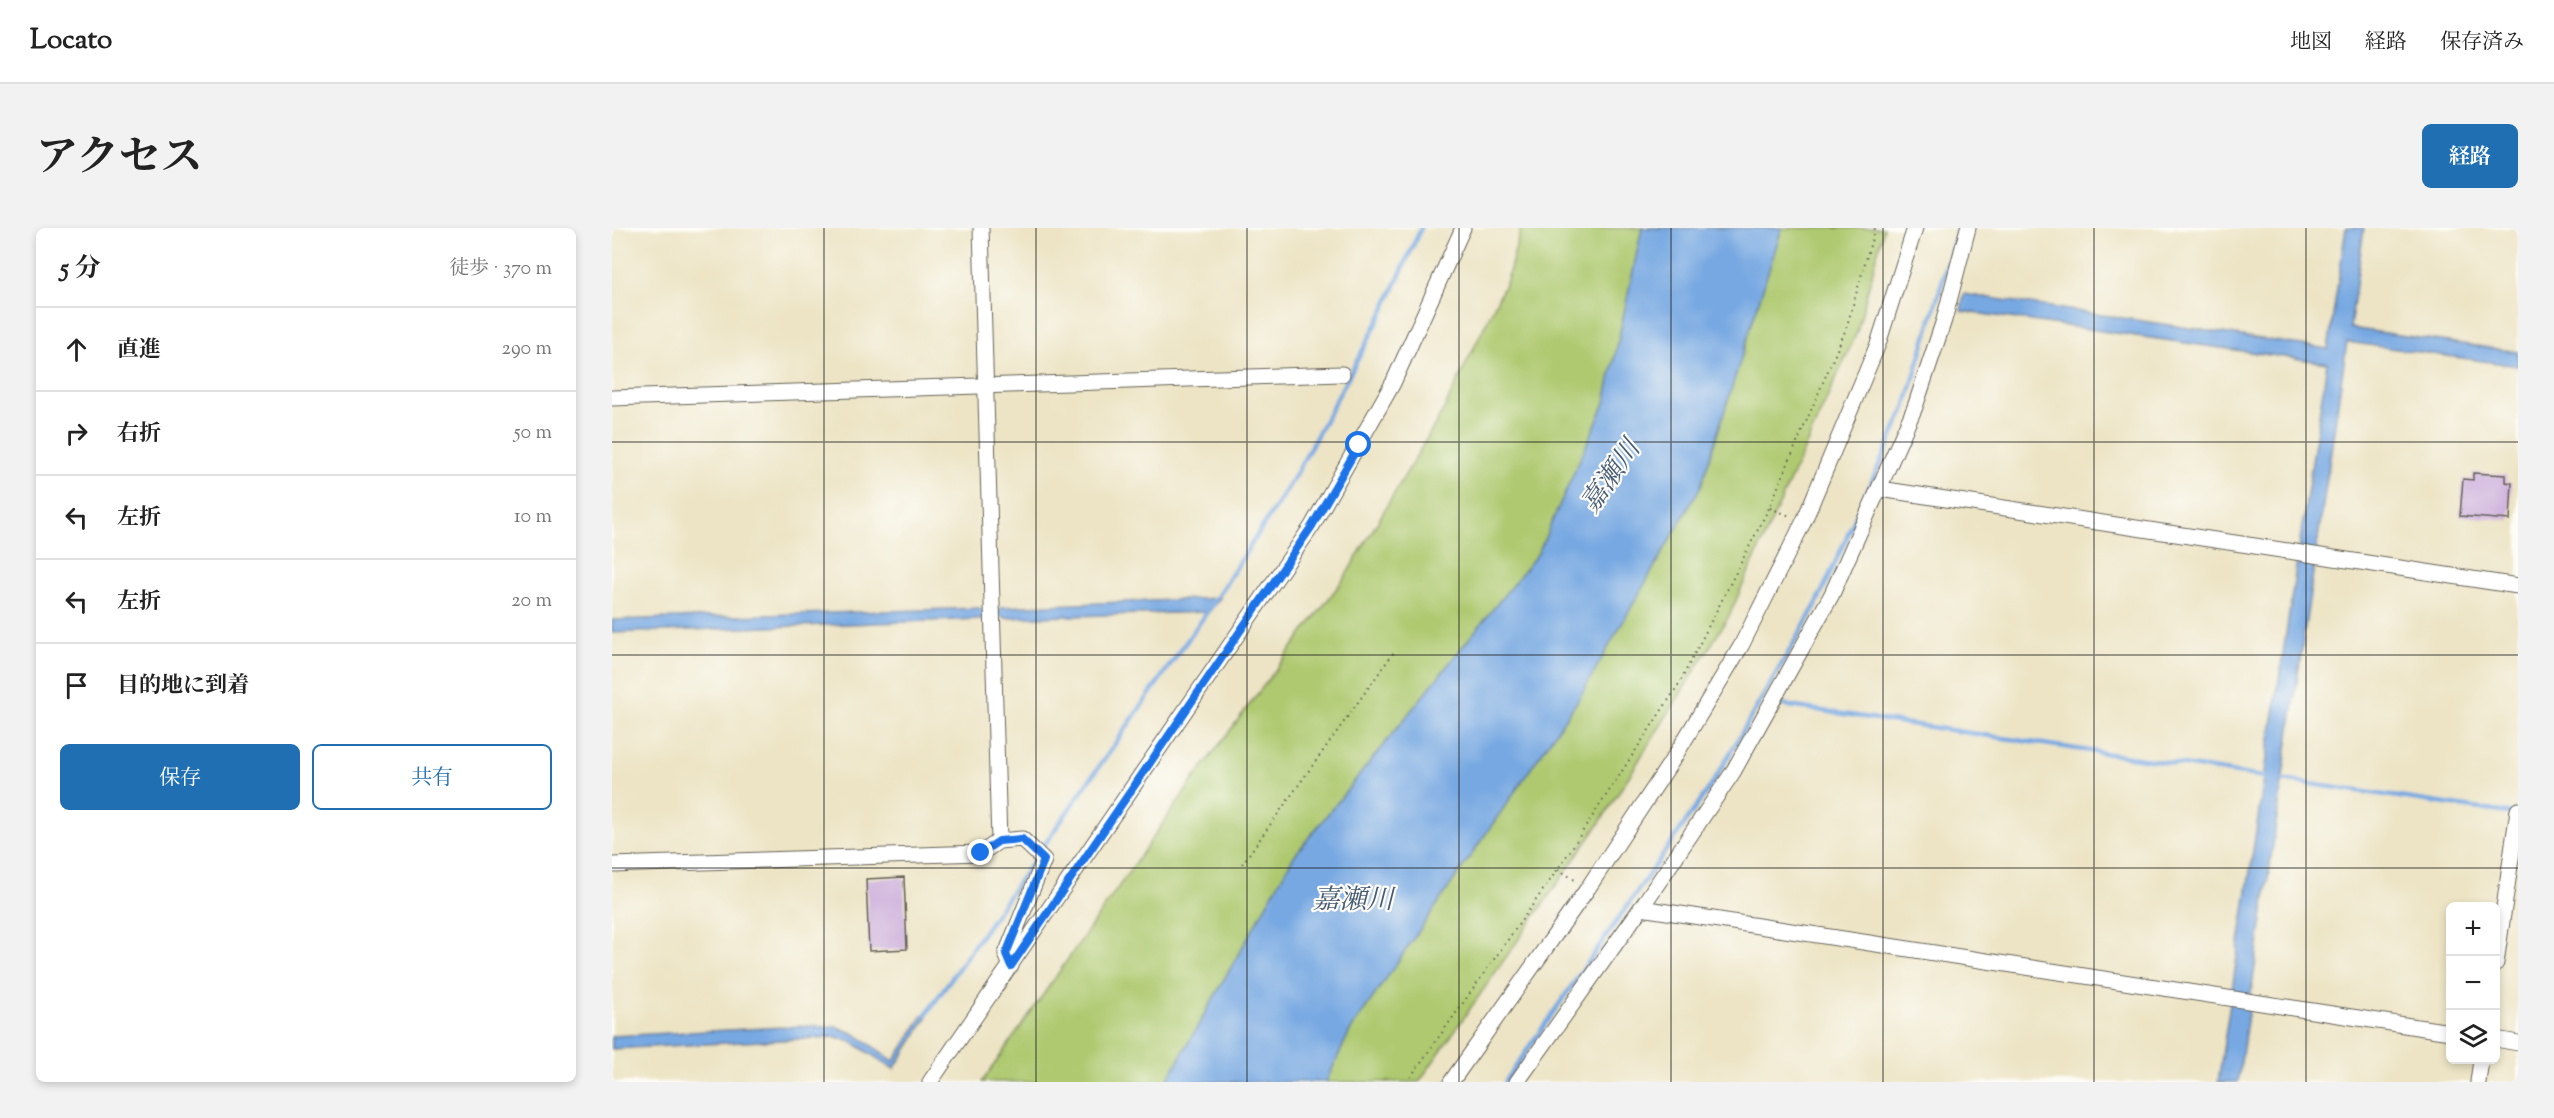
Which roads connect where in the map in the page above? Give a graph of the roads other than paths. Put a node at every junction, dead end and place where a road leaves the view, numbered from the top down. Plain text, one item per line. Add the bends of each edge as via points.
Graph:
1 (981, 228) edge
2 (1463, 228) edge
3 (1915, 228) edge
4 (1968, 228) edge
5 (1342, 374) dead end
6 (986, 386) junction
7 (612, 398) edge
8 (1880, 489) junction
9 (2518, 586) edge
10 (2517, 815) edge
11 (999, 841) junction
12 (612, 865) edge
13 (1641, 908) junction
14 (2497, 956) edge
15 (1011, 966) junction
16 (2446, 1031) edge
17 (2500, 1040) edge
18 (2518, 1042) edge
19 (2480, 1064) edge
20 (930, 1082) edge
21 (1451, 1082) edge
22 (1517, 1082) edge
23 (2478, 1082) edge

1 - 6 street
2 - 15 street via 1392,383 1312,526
3 - 21 street via 1878,344 1804,521 1741,646 1676,756
4 - 8 street via 1916,407
5 - 6 street
6 - 7 street
6 - 11 street
8 - 9 street
8 - 13 street via 1832,594 1733,772
10 - 14 street
11 - 12 street via 981,853
11 - 15 street via 1022,839 1044,860 1006,954
13 - 16 street
13 - 22 street
15 - 20 street
17 - 18 street
19 - 23 street

